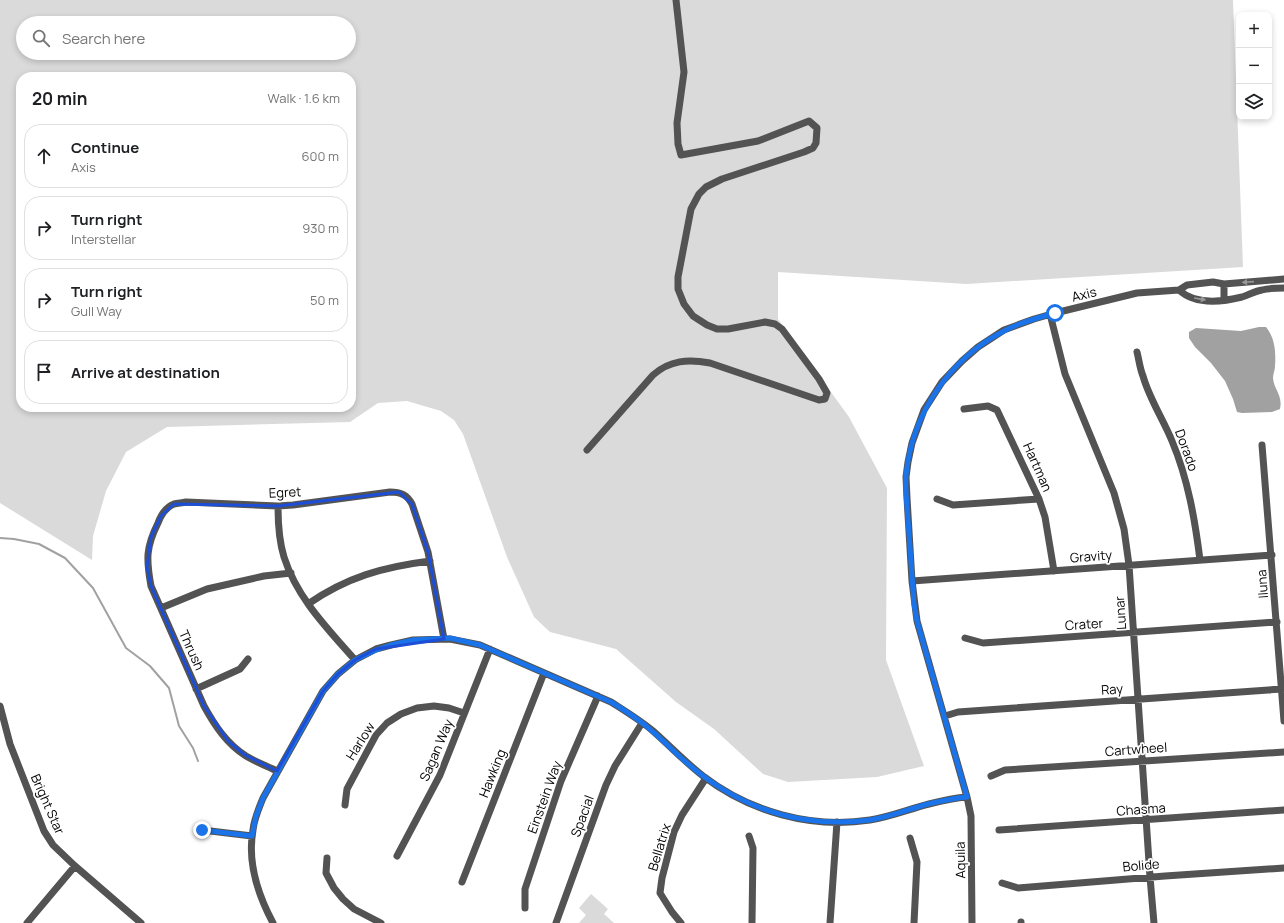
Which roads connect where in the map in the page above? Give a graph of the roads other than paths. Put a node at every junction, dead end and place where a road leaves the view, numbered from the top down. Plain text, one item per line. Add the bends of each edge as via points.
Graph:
1 (676, 0) edge
2 (1284, 279) edge
3 (1224, 284) junction
4 (1284, 288) edge
5 (1179, 290) junction
6 (1224, 300) junction
7 (1050, 314) junction
8 (1137, 352) dead end
9 (964, 409) dead end
10 (1262, 445) dead end
11 (587, 450) dead end
12 (937, 499) dead end
13 (1040, 499) junction
14 (278, 506) junction
15 (167, 509) joint
16 (1272, 555) junction
17 (1200, 560) junction
18 (430, 561) junction
19 (1129, 565) junction
20 (1054, 571) junction
21 (291, 573) junction
22 (912, 581) junction
23 (308, 604) junction
24 (161, 608) junction
25 (1277, 622) junction
26 (1134, 633) junction
27 (965, 638) dead end
28 (444, 639) junction
29 (490, 649) junction
30 (248, 659) dead end
31 (355, 660) junction
32 (544, 673) junction
33 (196, 689) junction
34 (1282, 689) junction
35 (598, 696) junction
36 (1138, 699) junction
37 (0, 706) edge
38 (464, 713) junction
39 (944, 716) junction
40 (1284, 721) edge
41 (642, 723) junction
42 (1284, 752) edge
43 (1142, 760) junction
44 (277, 771) junction
45 (991, 776) dead end
46 (706, 778) junction
47 (967, 797) junction
48 (345, 805) dead end
49 (1284, 810) edge
50 (1146, 820) junction
51 (838, 822) junction
52 (202, 830) dead end
53 (999, 830) dead end
54 (252, 836) junction
55 (749, 836) dead end
56 (910, 838) dead end
57 (397, 856) dead end
58 (327, 858) dead end
59 (75, 866) junction
60 (1284, 868) edge
61 (1150, 877) junction
62 (462, 882) dead end
63 (1002, 883) dead end
64 (525, 908) dead end
65 (26, 923) edge
66 (141, 923) edge
67 (273, 923) edge
68 (381, 923) edge
69 (556, 923) edge
70 (682, 923) edge
71 (752, 923) edge
72 (830, 923) edge
73 (914, 923) edge
74 (972, 923) edge
75 (1154, 923) edge

1 - 11 street via 684,72 677,123 681,155 758,141 809,121 818,132 813,148 722,180 700,194 691,209 678,289 684,304 693,316 717,329 765,322 782,329 827,393 825,399 819,400 710,363 692,360 669,364 653,375
2 -> 3 street, Axis
3 - 5 street, Axis via 1213,282 1187,285
3 - 6 street
4 - 6 street via 1264,289
5 -> 6 street via 1186,296 1198,299
5 - 7 street, Axis via 1137,293
7 - 19 street, Lunar via 1064,374 1114,493 1124,529
7 - 22 street, Axis via 1004,330 978,347 942,382 924,410 912,443 906,476
8 - 17 street, Dorado via 1143,377 1181,466 1191,504
9 - 13 street, Hartman via 988,406 997,410
10 - 16 street, Iluna
12 - 13 street via 953,505
13 - 20 street, Hartman
14 - 15 street, Egret via 186,502 174,504
14 - 18 street, Egret via 399,492 409,498 412,504
14 - 21 street via 280,540
15 - 24 street, Thrush via 151,537 148,550 151,586
16 - 17 street, Gravity
16 - 25 street, Iluna
17 - 19 street, Gravity
18 - 23 street via 400,565 356,578 339,584
18 - 28 street
19 - 20 street, Gravity
19 - 26 street, Lunar
20 - 22 street, Gravity
21 - 23 street
21 - 24 street via 264,576 207,589
22 - 39 street, Axis via 917,621
23 - 31 street
24 - 33 street, Thrush
25 - 26 street, Crater
25 - 34 street, Iluna
26 - 27 street, Crater via 983,643
26 - 36 street, Lunar
28 - 29 street via 465,641
28 - 31 street via 413,640 391,645
29 - 32 street
29 - 38 street, Sagan Way
30 - 33 street via 240,669
31 - 44 street via 323,691
32 - 35 street
32 - 62 street, Hawking
33 - 44 street, Thrush via 214,724 228,741 245,755
34 - 36 street, Ray
34 - 40 street, Iluna
35 - 41 street
35 - 64 street, Einstein Way via 561,781 525,889
36 - 39 street, Ray via 958,712
36 - 43 street, Lunar
37 - 59 street, Bright Star via 10,744 44,831 53,845
38 - 48 street, Harlow via 434,706 417,708 387,723 376,735 347,789
38 - 57 street, Sagan Way via 440,775
39 - 47 street, Axis
41 - 46 street
41 - 69 street, Spacial via 606,785
42 - 43 street, Cartwheel
43 - 45 street, Cartwheel via 1004,770
43 - 50 street, Lunar
44 - 54 street via 256,816
46 - 51 street via 738,798 770,812 810,820
46 - 70 street, Bellatrix via 674,832 662,878 660,893
47 - 51 street via 871,820
47 - 74 street, Aquila via 971,816
49 - 50 street, Chasma
50 - 53 street, Chasma
50 - 61 street, Lunar
51 - 72 street
52 - 54 street
54 - 67 street via 251,852 255,880
55 - 71 street via 753,848
56 - 73 street via 917,862
58 - 68 street via 326,873 343,899 354,909
59 - 65 street
59 - 66 street, Bright Star
60 - 61 street, Bolide
61 - 63 street, Bolide via 1018,888
61 - 75 street, Lunar

